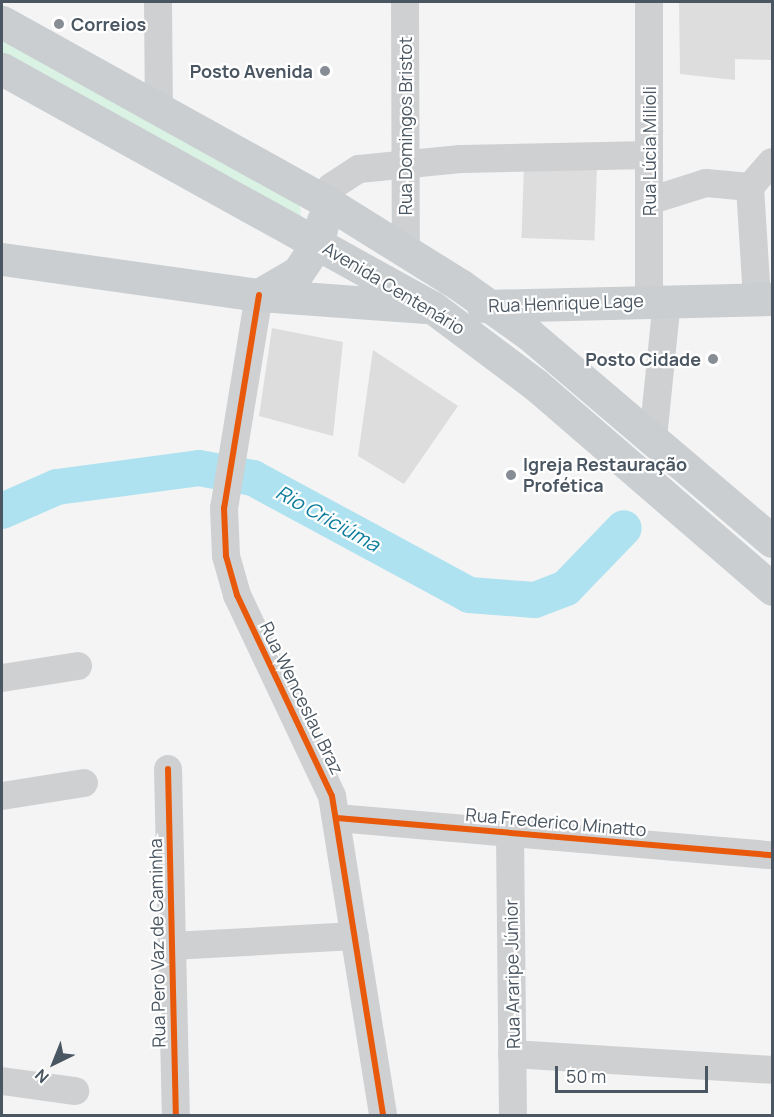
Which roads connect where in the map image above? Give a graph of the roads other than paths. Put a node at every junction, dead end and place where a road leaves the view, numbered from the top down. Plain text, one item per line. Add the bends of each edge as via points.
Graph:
1 (158, 2) edge
2 (405, 2) edge
3 (649, 2) edge
4 (2, 22) edge
5 (2, 69) edge
6 (159, 110) junction
7 (649, 155) junction
8 (772, 162) edge
9 (406, 165) junction
10 (750, 187) junction
11 (325, 201) junction
12 (649, 201) junction
13 (318, 242) junction
14 (406, 250) junction
15 (2, 259) edge
16 (259, 295) junction
17 (765, 299) edge
18 (658, 301) junction
19 (490, 305) junction
20 (432, 307) junction
21 (653, 438) junction
22 (772, 542) edge
23 (772, 589) edge
24 (78, 666) dead end
25 (2, 678) edge
26 (168, 769) dead end
27 (84, 783) dead end
28 (2, 796) edge
29 (337, 818) junction
30 (510, 833) junction
31 (772, 855) edge
32 (355, 936) junction
33 (172, 946) junction
34 (512, 1054) junction
35 (772, 1070) edge
36 (2, 1081) edge
37 (75, 1091) dead end
38 (176, 1116) edge
39 (383, 1116) edge
40 (513, 1116) edge

1 - 6 street
2 - 9 street, Rua Domingos Bristot
3 - 7 street, Rua Lúcia Milioli
4 - 6 main road, Avenida Centenário
5 - 13 main road, Avenida Centenário
6 - 11 main road, Avenida Centenário
7 - 9 street via 461,159
7 - 12 street, Rua Lúcia Milioli
8 - 10 street
9 - 11 street via 359,170 332,187
9 - 14 street, Rua Domingos Bristot
10 - 12 street via 706,183
10 - 17 street
11 - 13 main road
11 - 14 main road, Avenida Centenário
12 - 18 street, Rua Lúcia Milioli
13 - 16 main road via 298,272
13 - 20 main road, Avenida Centenário
14 - 19 main road, Avenida Centenário
15 - 16 main road, Rua Henrique Lage
16 - 20 main road, Rua Henrique Lage
16 - 29 street, Rua Wenceslau Braz via 227,492 224,532 229,572 324,778
17 - 18 main road, Rua Henrique Lage
18 - 19 main road, Rua Henrique Lage
18 - 21 street, Rua Lúcia Milioli
19 - 20 main road, Rua Henrique Lage
19 - 21 main road, Avenida Centenário
20 - 23 main road, Avenida Centenário via 536,386
21 - 22 main road, Avenida Centenário
24 - 25 street
26 - 33 street, Rua Pero Vaz de Caminha
27 - 28 street
29 - 30 street, Rua Frederico Minatto
29 - 32 street, Rua Wenceslau Braz
30 - 31 street, Rua Frederico Minatto
30 - 34 street, Rua Araripe Júnior
32 - 33 street
32 - 39 street, Rua Wenceslau Braz
33 - 38 street, Rua Pero Vaz de Caminha
34 - 35 street
34 - 40 street, Rua Araripe Júnior
36 - 37 street

